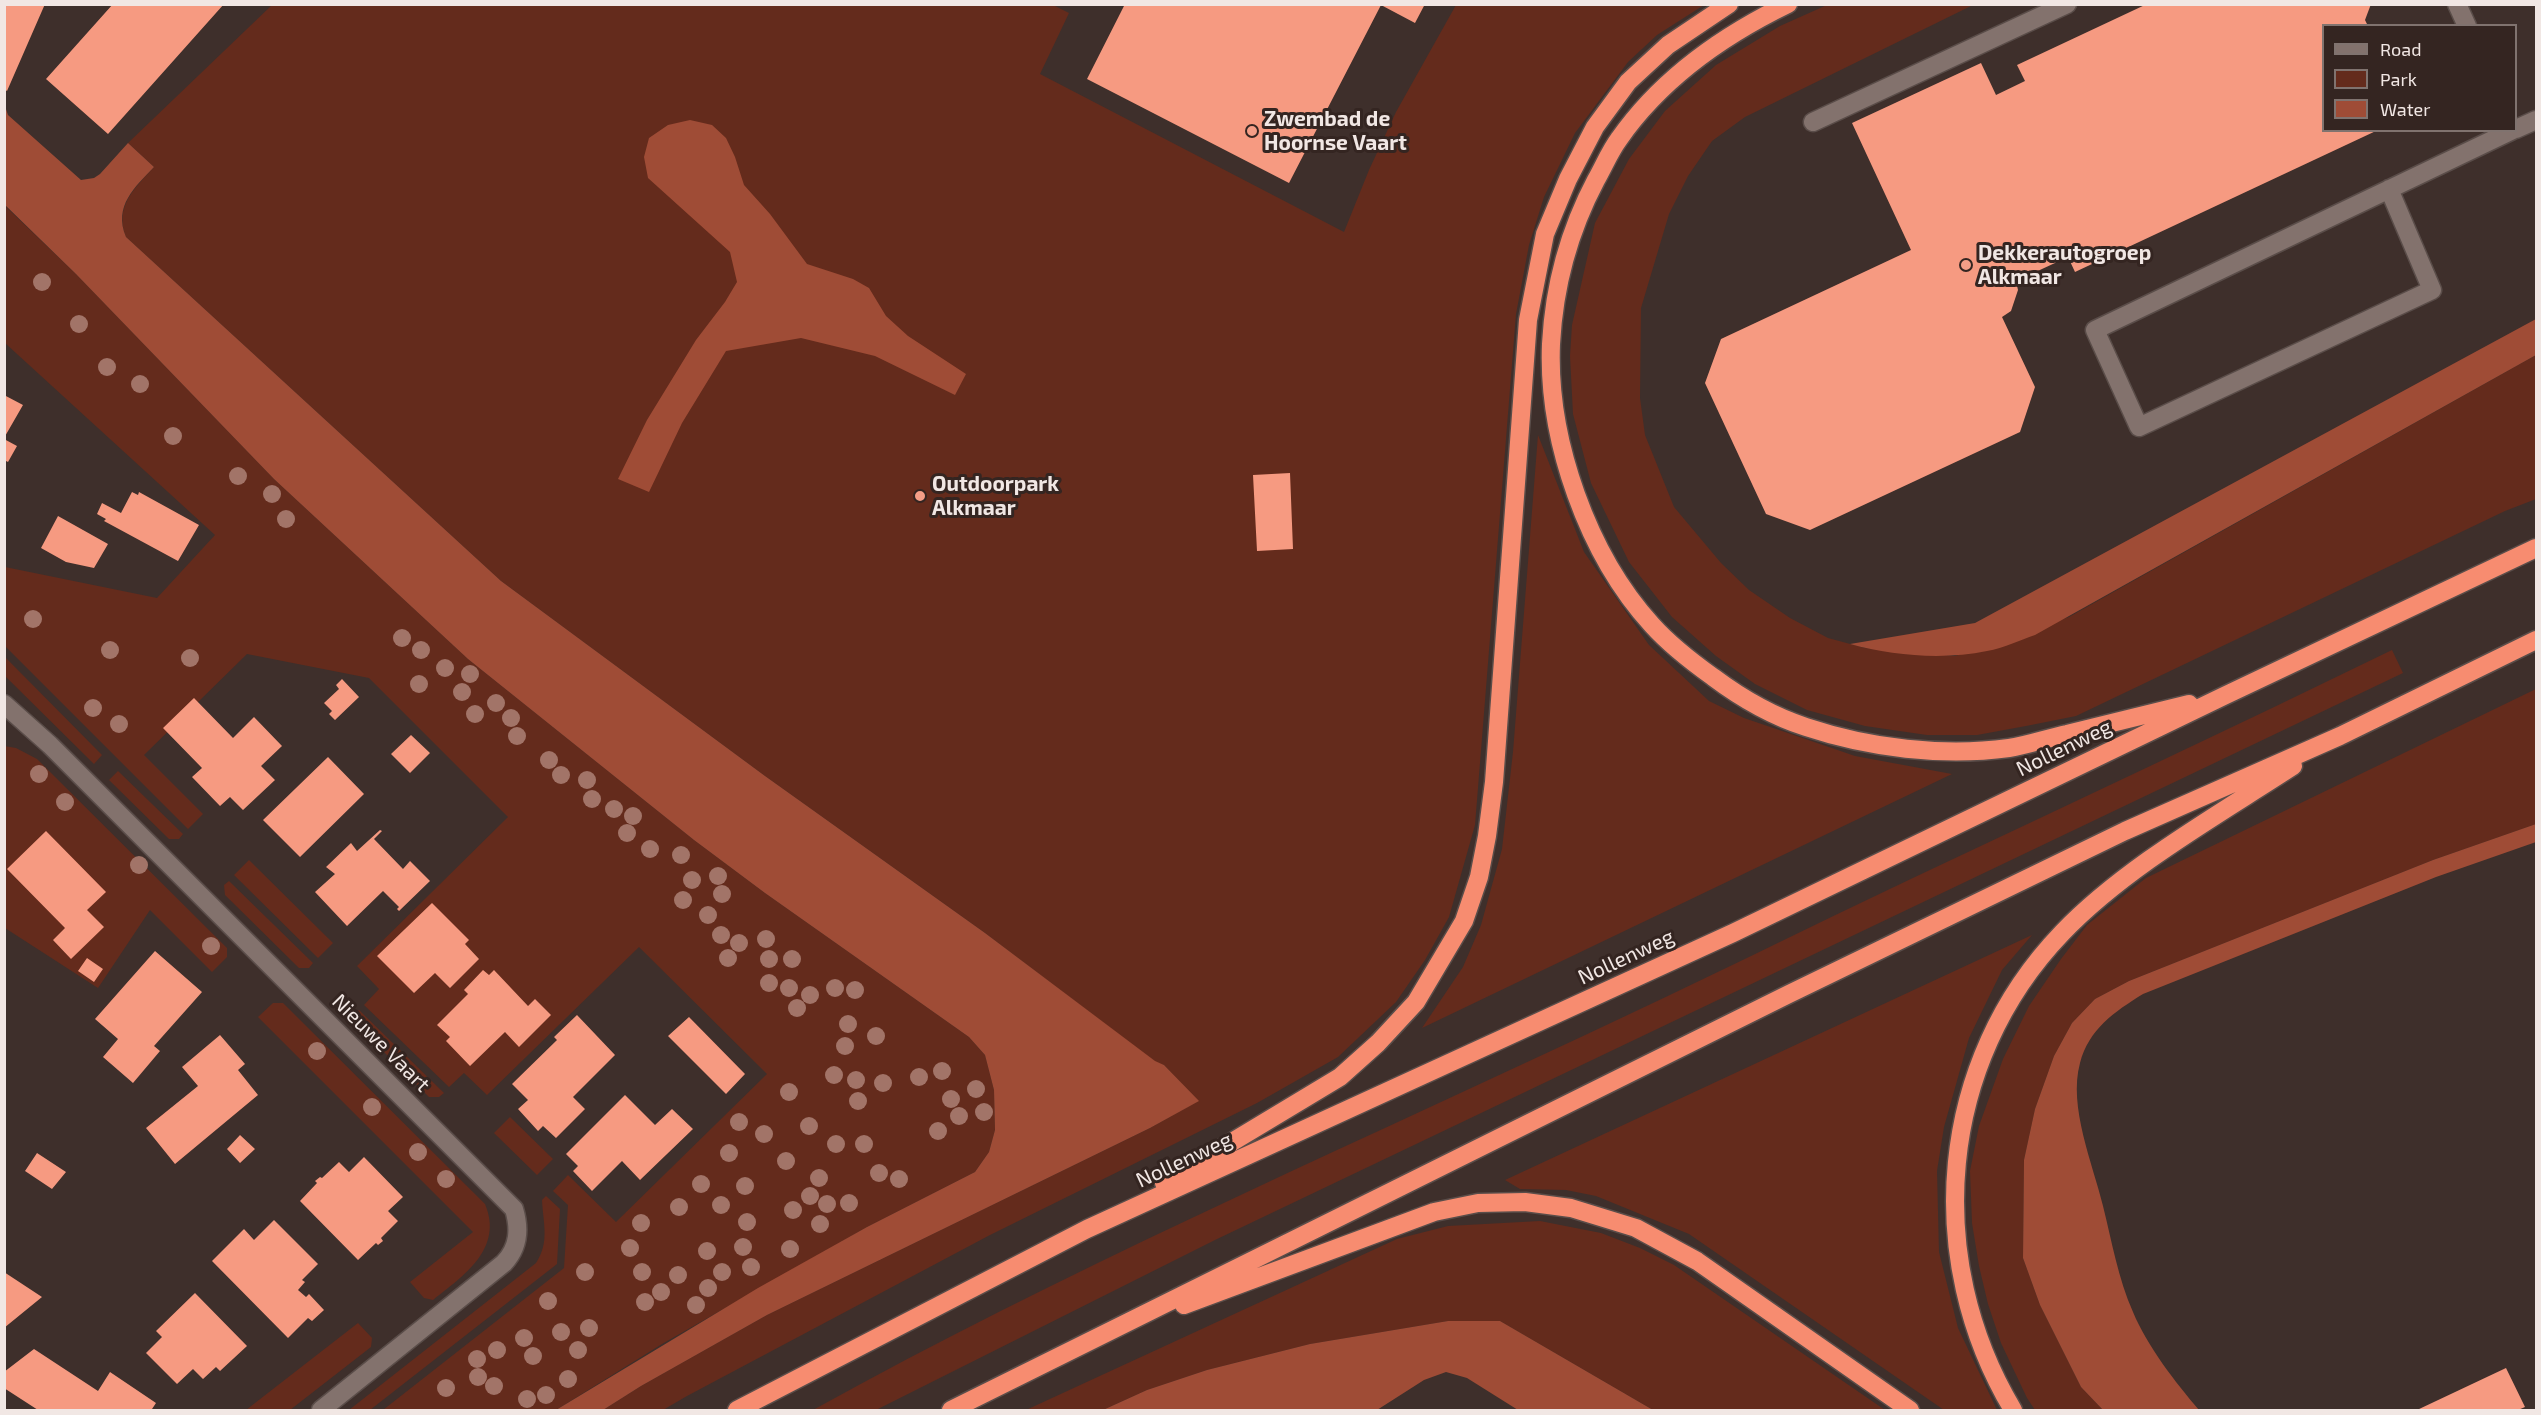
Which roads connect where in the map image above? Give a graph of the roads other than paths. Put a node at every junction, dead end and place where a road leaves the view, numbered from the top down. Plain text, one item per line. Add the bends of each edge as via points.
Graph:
1 (1729, 4) edge
2 (1788, 4) edge
3 (2067, 4) edge
4 (2457, 4) edge
5 (2466, 24) edge
6 (2536, 120) edge
7 (1813, 122) dead end
8 (2517, 129) edge
9 (2510, 132) edge
10 (2389, 189) junction
11 (2536, 548) edge
12 (2536, 640) edge
13 (2226, 695) junction
14 (4, 704) edge
15 (2340, 736) junction
16 (1087, 1229) junction
17 (1092, 1339) junction
18 (321, 1410) edge
19 (736, 1410) edge
20 (951, 1410) edge
21 (1910, 1410) edge
22 (2013, 1410) edge

1 - 16 highway via 1668,45 1628,82 1595,127 1545,234 1528,320 1493,792 1479,877 1464,921 1416,1002 1340,1077
2 - 13 highway via 1712,47 1641,110 1611,151 1584,202 1566,250 1551,346 1553,394 1572,483 1588,526 1614,575 1652,626 1690,661 1734,693 1805,727 1859,741 1939,752 2010,748
3 - 7 street
4 - 5 street
6 - 8 street
9 - 10 street
10 - 10 street via 2095,330 2139,427 2432,290
11 - 13 highway, Nollenweg
12 - 15 highway
13 - 16 highway, Nollenweg via 1733,933
14 - 18 street, Nieuwe Vaart via 514,1209 517,1235 512,1254 504,1263
15 - 17 highway via 2125,831
15 - 22 highway via 2172,845 2095,902 2037,961 2004,1010 1982,1055 1957,1150 1954,1214 1962,1278 1979,1342
16 - 19 highway, Nollenweg
17 - 20 highway
17 - 21 highway via 1434,1212 1478,1203 1525,1202 1571,1208 1636,1228 1687,1255

